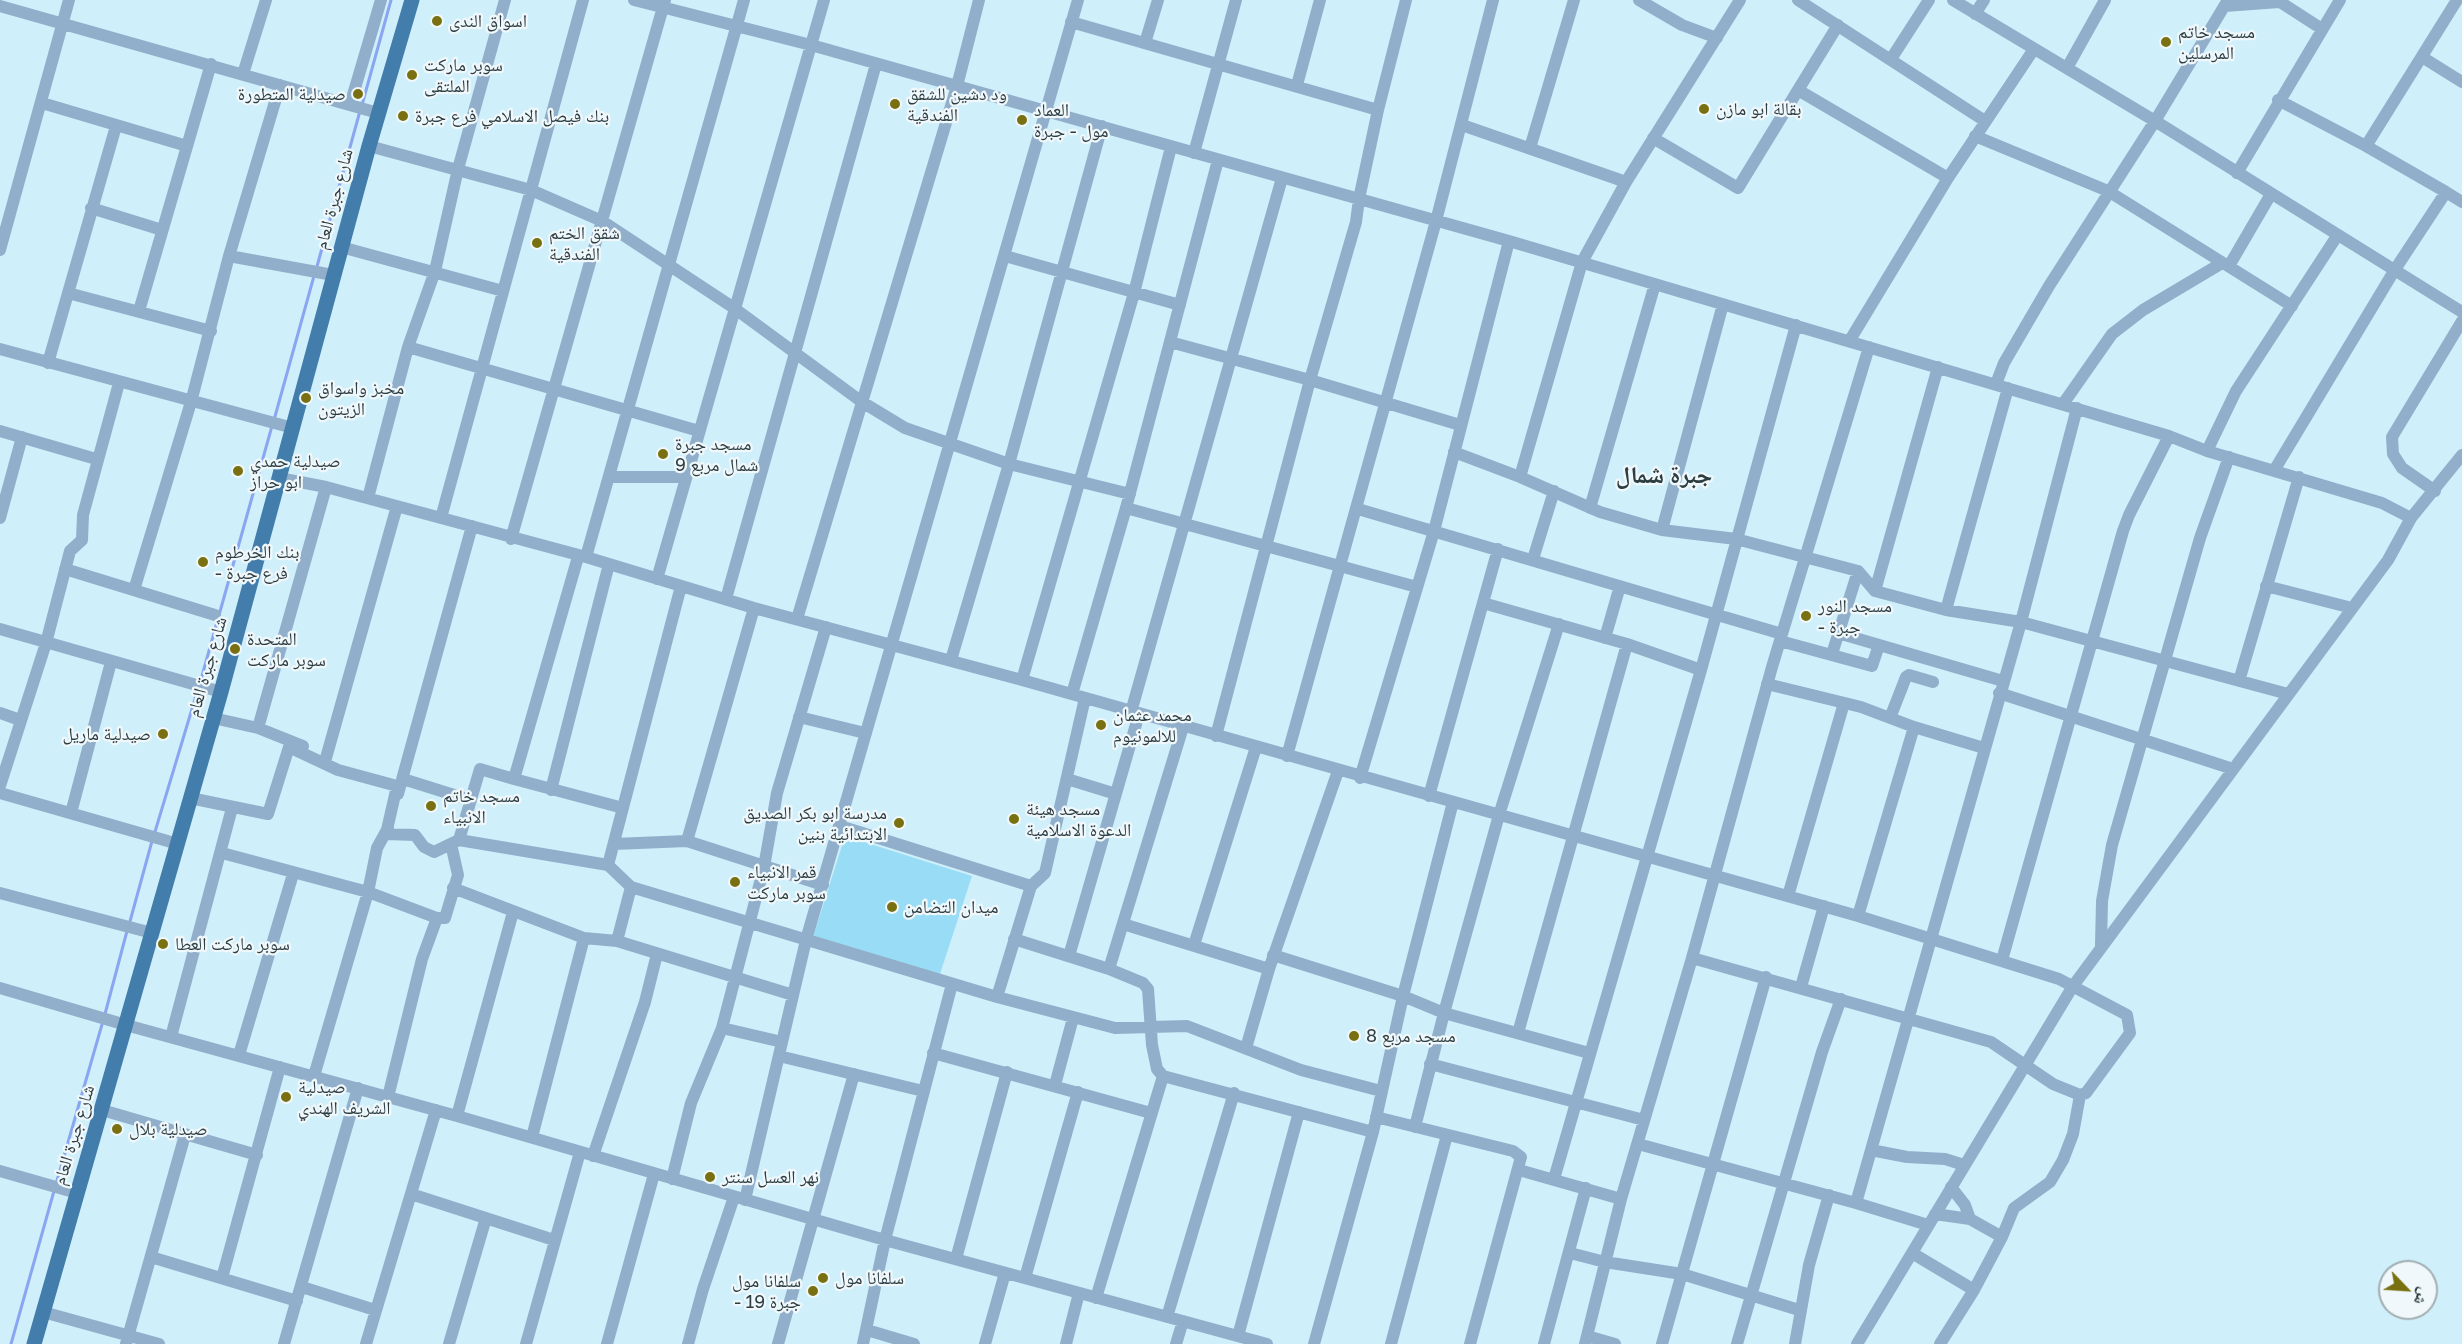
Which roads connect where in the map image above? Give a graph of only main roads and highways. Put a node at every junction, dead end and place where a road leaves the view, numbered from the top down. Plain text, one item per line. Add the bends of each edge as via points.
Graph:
1 (412, 0) edge
2 (34, 1344) edge

1 - 2 main road, شارع جبرة العام via 221,692

